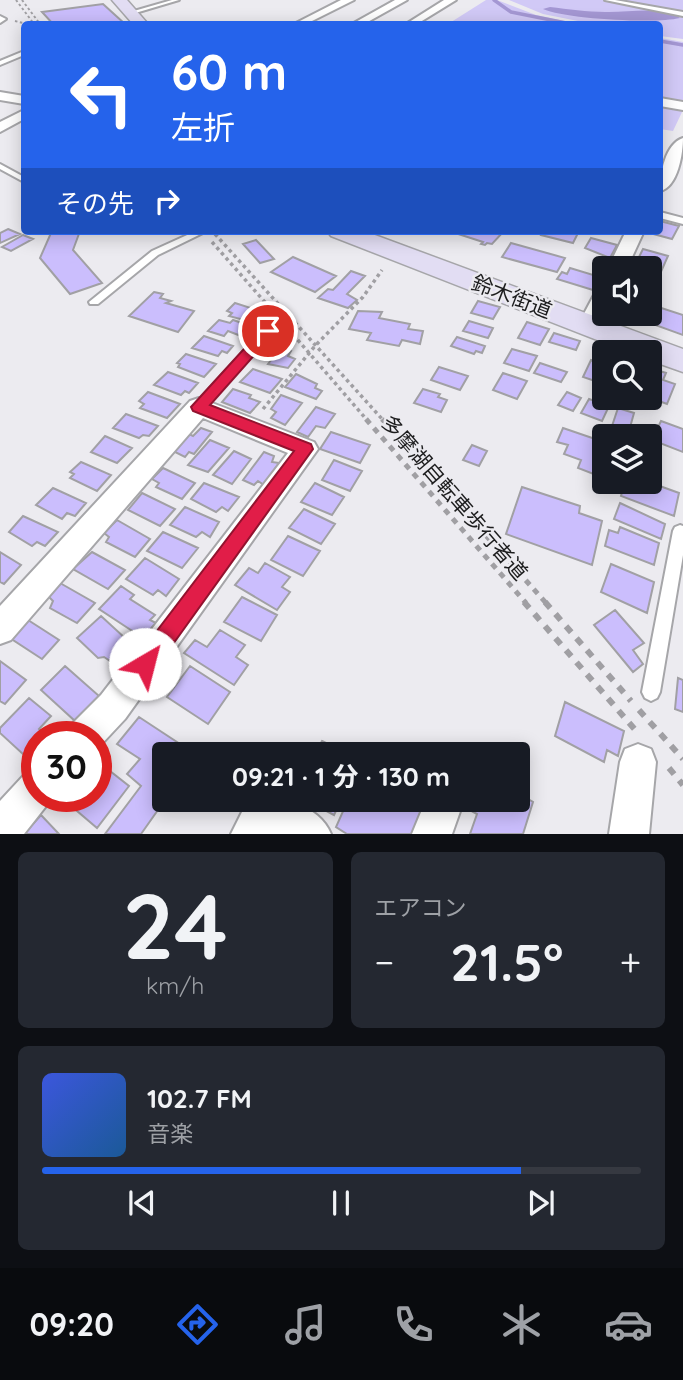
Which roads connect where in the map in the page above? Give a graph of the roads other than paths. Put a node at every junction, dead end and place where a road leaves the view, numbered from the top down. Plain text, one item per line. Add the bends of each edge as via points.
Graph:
1 (119, 0) edge
2 (177, 0) edge
3 (349, 0) edge
4 (451, 0) edge
5 (607, 0) edge
6 (380, 2) dead end
7 (398, 2) edge
8 (683, 14) edge
9 (136, 19) edge
10 (305, 21) edge
11 (363, 21) edge
12 (416, 21) edge
13 (21, 54) edge
14 (0, 63) edge
15 (0, 96) edge
16 (21, 100) edge
17 (663, 103) edge
18 (683, 106) edge
19 (21, 116) edge
20 (0, 128) edge
21 (683, 142) edge
22 (672, 164) edge
23 (0, 166) edge
24 (21, 178) edge
25 (663, 180) edge
26 (663, 216) edge
27 (683, 221) edge
28 (194, 235) edge
29 (350, 235) edge
30 (633, 235) edge
31 (623, 256) edge
32 (94, 302) dead end
33 (592, 319) edge
34 (589, 325) junction
35 (268, 331) dead end
36 (683, 361) edge
37 (199, 407) junction
38 (683, 532) edge
39 (0, 629) edge
40 (651, 692) dead end
41 (100, 721) edge
42 (648, 754) road end
43 (21, 804) edge
44 (440, 812) edge
45 (1, 834) edge
46 (251, 834) edge
47 (311, 834) edge
48 (432, 834) edge
49 (629, 834) edge

1 - 9 street
2 - 9 lane
3 - 10 street
4 - 12 street
5 - 8 lane
6 - 7 street
7 - 11 street
13 - 14 lane
15 - 16 street
17 - 18 street
19 - 20 street
21 - 22 street
22 - 25 street
23 - 24 lane
26 - 27 lane
28 - 32 lane via 155,253
29 - 34 street, 鈴木街道
30 - 31 street
33 - 34 street
34 - 36 street, 鈴木街道
35 - 37 lane
37 - 39 street
37 - 41 street via 305,449
38 - 40 lane
42 - 49 street
43 - 45 street
44 - 48 street
46 - 47 street via 264,809

